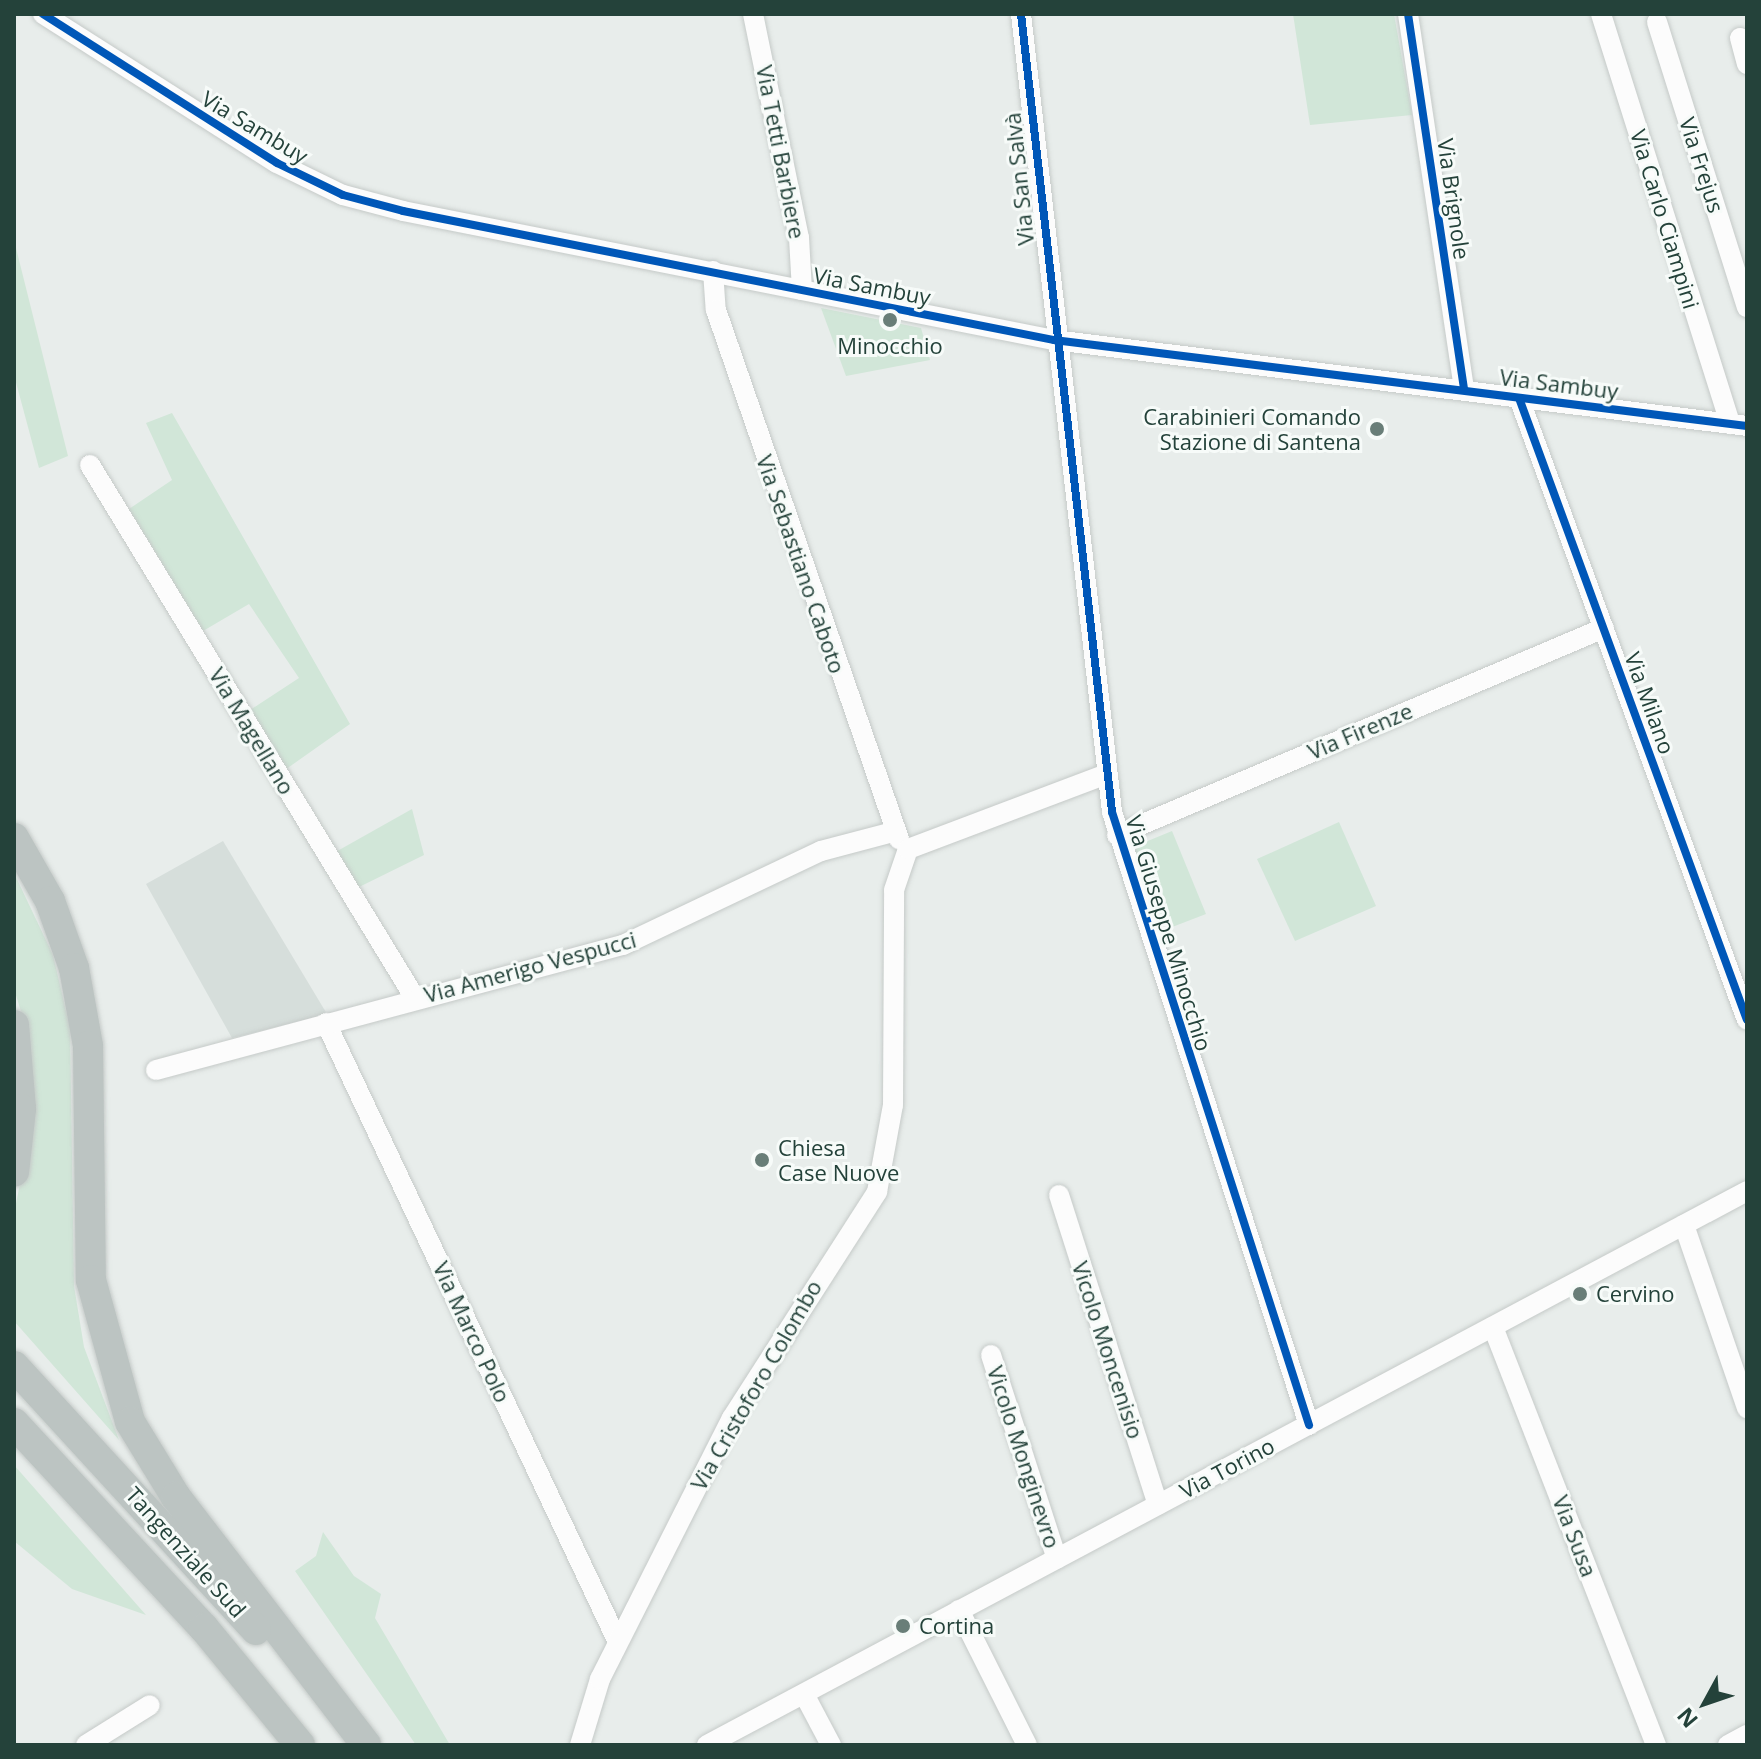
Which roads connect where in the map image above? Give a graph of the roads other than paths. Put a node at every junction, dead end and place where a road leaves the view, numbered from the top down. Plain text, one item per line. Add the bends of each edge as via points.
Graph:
1 (43, 14) edge
2 (753, 14) edge
3 (1021, 14) edge
4 (1408, 14) edge
5 (1601, 14) edge
6 (1657, 22) dead end
7 (1740, 38) dead end
8 (1747, 64) edge
9 (713, 271) junction
10 (802, 290) junction
11 (1747, 307) edge
12 (1054, 340) junction
13 (1464, 389) junction
14 (1519, 398) junction
15 (1738, 425) edge
16 (90, 465) dead end
17 (1604, 628) junction
18 (1106, 774) junction
19 (893, 832) junction
20 (1117, 835) junction
21 (14, 838) edge
22 (908, 849) junction
23 (415, 998) junction
24 (1747, 1020) edge
25 (326, 1023) junction
26 (14, 1025) edge
27 (156, 1070) dead end
28 (14, 1172) edge
29 (1747, 1191) edge
30 (1059, 1195) dead end
31 (1684, 1225) junction
32 (1493, 1327) junction
33 (991, 1355) dead end
34 (16, 1367) edge
35 (1747, 1408) edge
36 (14, 1423) edge
37 (1309, 1425) junction
38 (1158, 1505) junction
39 (1057, 1559) junction
40 (959, 1610) junction
41 (618, 1642) junction
42 (804, 1694) junction
43 (150, 1705) dead end
44 (1747, 1735) edge
45 (86, 1745) edge
46 (300, 1745) edge
47 (350, 1745) edge
48 (366, 1745) edge
49 (580, 1745) edge
50 (707, 1745) edge
51 (831, 1745) edge
52 (1027, 1745) edge
53 (1656, 1745) edge
54 (1728, 1745) edge

1 - 9 street, Via Sambuy via 267,158 343,195
2 - 10 street, Via Tetti Barbiere via 799,238
3 - 12 street, Via San Salvà
4 - 13 street, Via Brignole
5 - 15 street, Via Carlo Ciampini
6 - 11 street, Via Frejus
7 - 8 street
9 - 10 street, Via Sambuy
9 - 19 street, Via Sebastiano Caboto via 716,310
10 - 12 street, Via Sambuy
12 - 13 street, Via Sambuy
12 - 18 street, Via Giuseppe Minocchio
13 - 14 street, Via Sambuy
14 - 15 street, Via Sambuy
14 - 17 street, Via Milano
16 - 23 street, Via Magellano
17 - 20 street, Via Firenze
17 - 24 street, Via Milano
18 - 20 street, Via Giuseppe Minocchio
18 - 22 street
19 - 22 street, Via Sebastiano Caboto
19 - 23 street, Via Amerigo Vespucci via 814,854 623,945
20 - 37 street, Via Giuseppe Minocchio
21 - 48 highway via 50,901 74,968 88,1046 91,1280 130,1422 176,1497
22 - 41 street, Via Cristoforo Colombo via 894,890 893,1105 877,1192 739,1405
23 - 25 street, Via Amerigo Vespucci
25 - 27 street, Via Amerigo Vespucci
25 - 41 street, Via Marco Polo
26 - 28 highway via 21,1109
29 - 31 street, Via Torino
30 - 38 street, Vicolo Moncenisio
31 - 32 street, Via Torino
31 - 35 street
32 - 37 street, Via Torino
32 - 53 street, Via Susa
33 - 39 street, Vicolo Monginevro
34 - 47 highway, Tangenziale Sud via 233,1602
36 - 46 highway, Tangenziale Sud via 204,1628
37 - 38 street, Via Torino
38 - 39 street, Via Torino
39 - 40 street, Via Torino
40 - 42 street, Via Torino
40 - 52 street
41 - 49 street, Via Cristoforo Colombo
42 - 50 street, Via Torino
42 - 51 street
43 - 45 street
44 - 54 street

